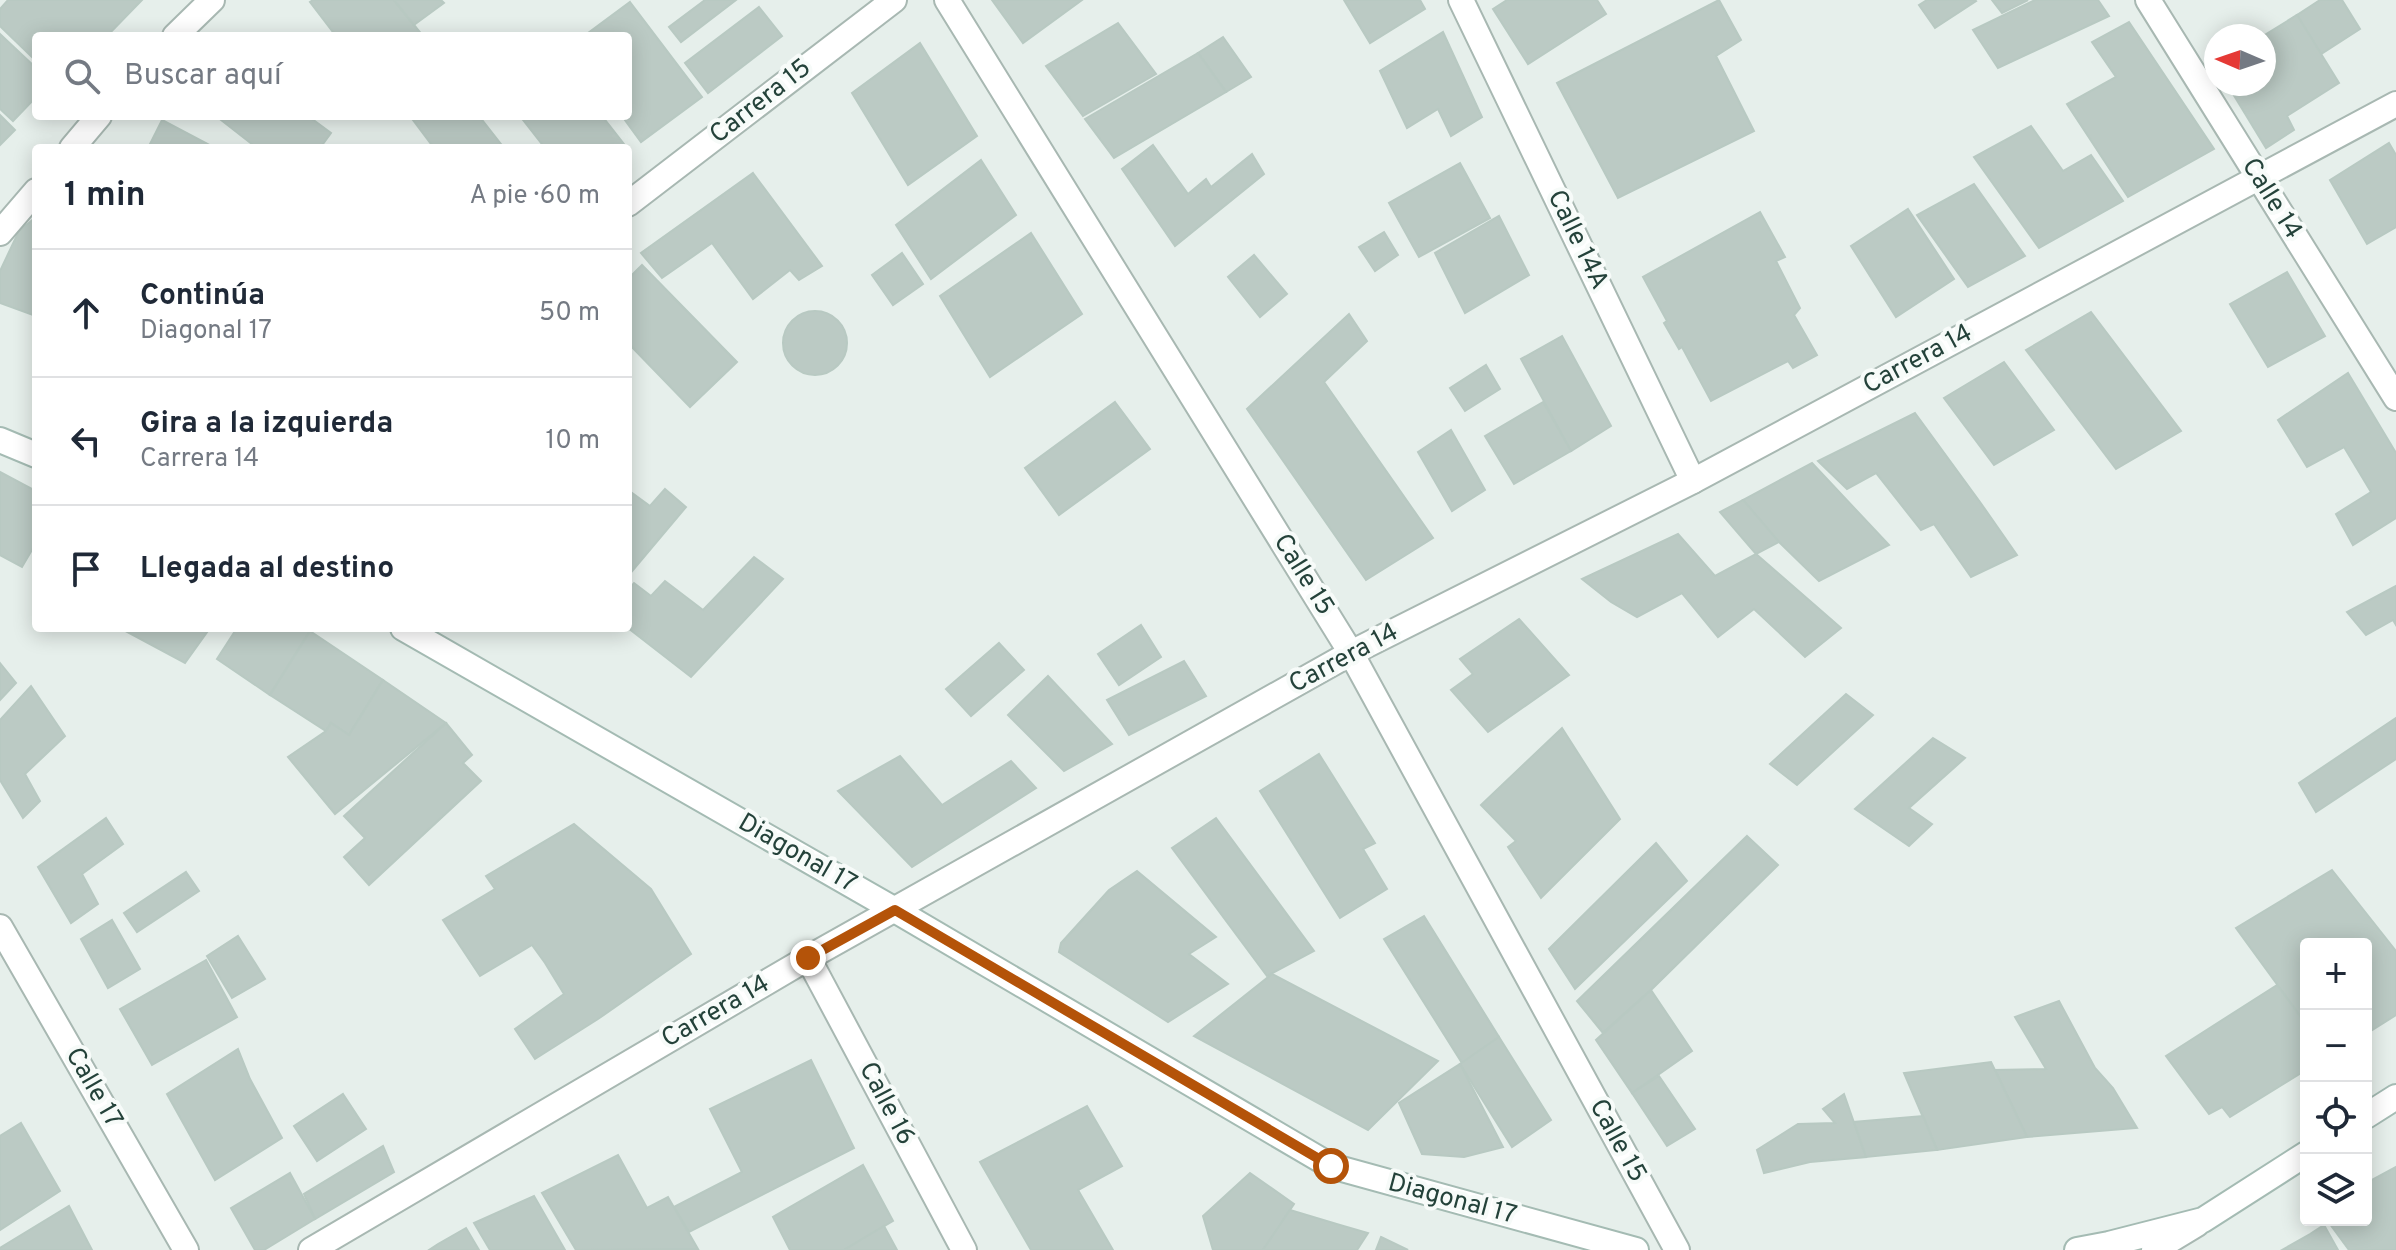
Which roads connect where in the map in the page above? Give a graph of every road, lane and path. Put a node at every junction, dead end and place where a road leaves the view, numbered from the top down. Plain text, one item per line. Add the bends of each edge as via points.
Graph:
1 (212, 0) edge
2 (894, 0) edge
3 (947, 0) edge
4 (1461, 0) edge
5 (2148, 0) edge
6 (179, 32) edge
7 (2396, 104) edge
8 (96, 120) edge
9 (75, 144) edge
10 (2257, 178) junction
11 (32, 196) edge
12 (632, 201) edge
13 (0, 233) edge
14 (2396, 398) edge
15 (0, 440) edge
16 (32, 453) edge
17 (1693, 481) junction
18 (410, 632) edge
19 (1351, 653) junction
20 (895, 910) junction
21 (0, 927) edge
22 (808, 958) junction
23 (2396, 1097) edge
24 (2372, 1112) edge
25 (2300, 1158) edge
26 (2203, 1220) junction
27 (186, 1250) edge
28 (311, 1250) edge
29 (964, 1250) edge
30 (1636, 1250) edge
31 (1677, 1250) edge
32 (2077, 1250) edge
33 (2154, 1250) edge

1 - 6 street
2 - 12 street, Carrera 15
3 - 19 street, Calle 15
4 - 17 street, Calle 14A
5 - 10 street, Calle 14
7 - 10 street, Carrera 14
8 - 9 street
10 - 14 street, Calle 14
10 - 17 street, Carrera 14
11 - 13 street
15 - 16 street
17 - 19 street, Carrera 14
18 - 20 street, Diagonal 17
19 - 20 street, Carrera 14
19 - 31 street, Calle 15
20 - 22 street, Carrera 14
20 - 30 street, Diagonal 17 via 1331,1166
21 - 27 street, Calle 17
22 - 28 street, Carrera 14
22 - 29 street, Calle 16
23 - 24 street
25 - 26 street
26 - 32 street
26 - 33 street

